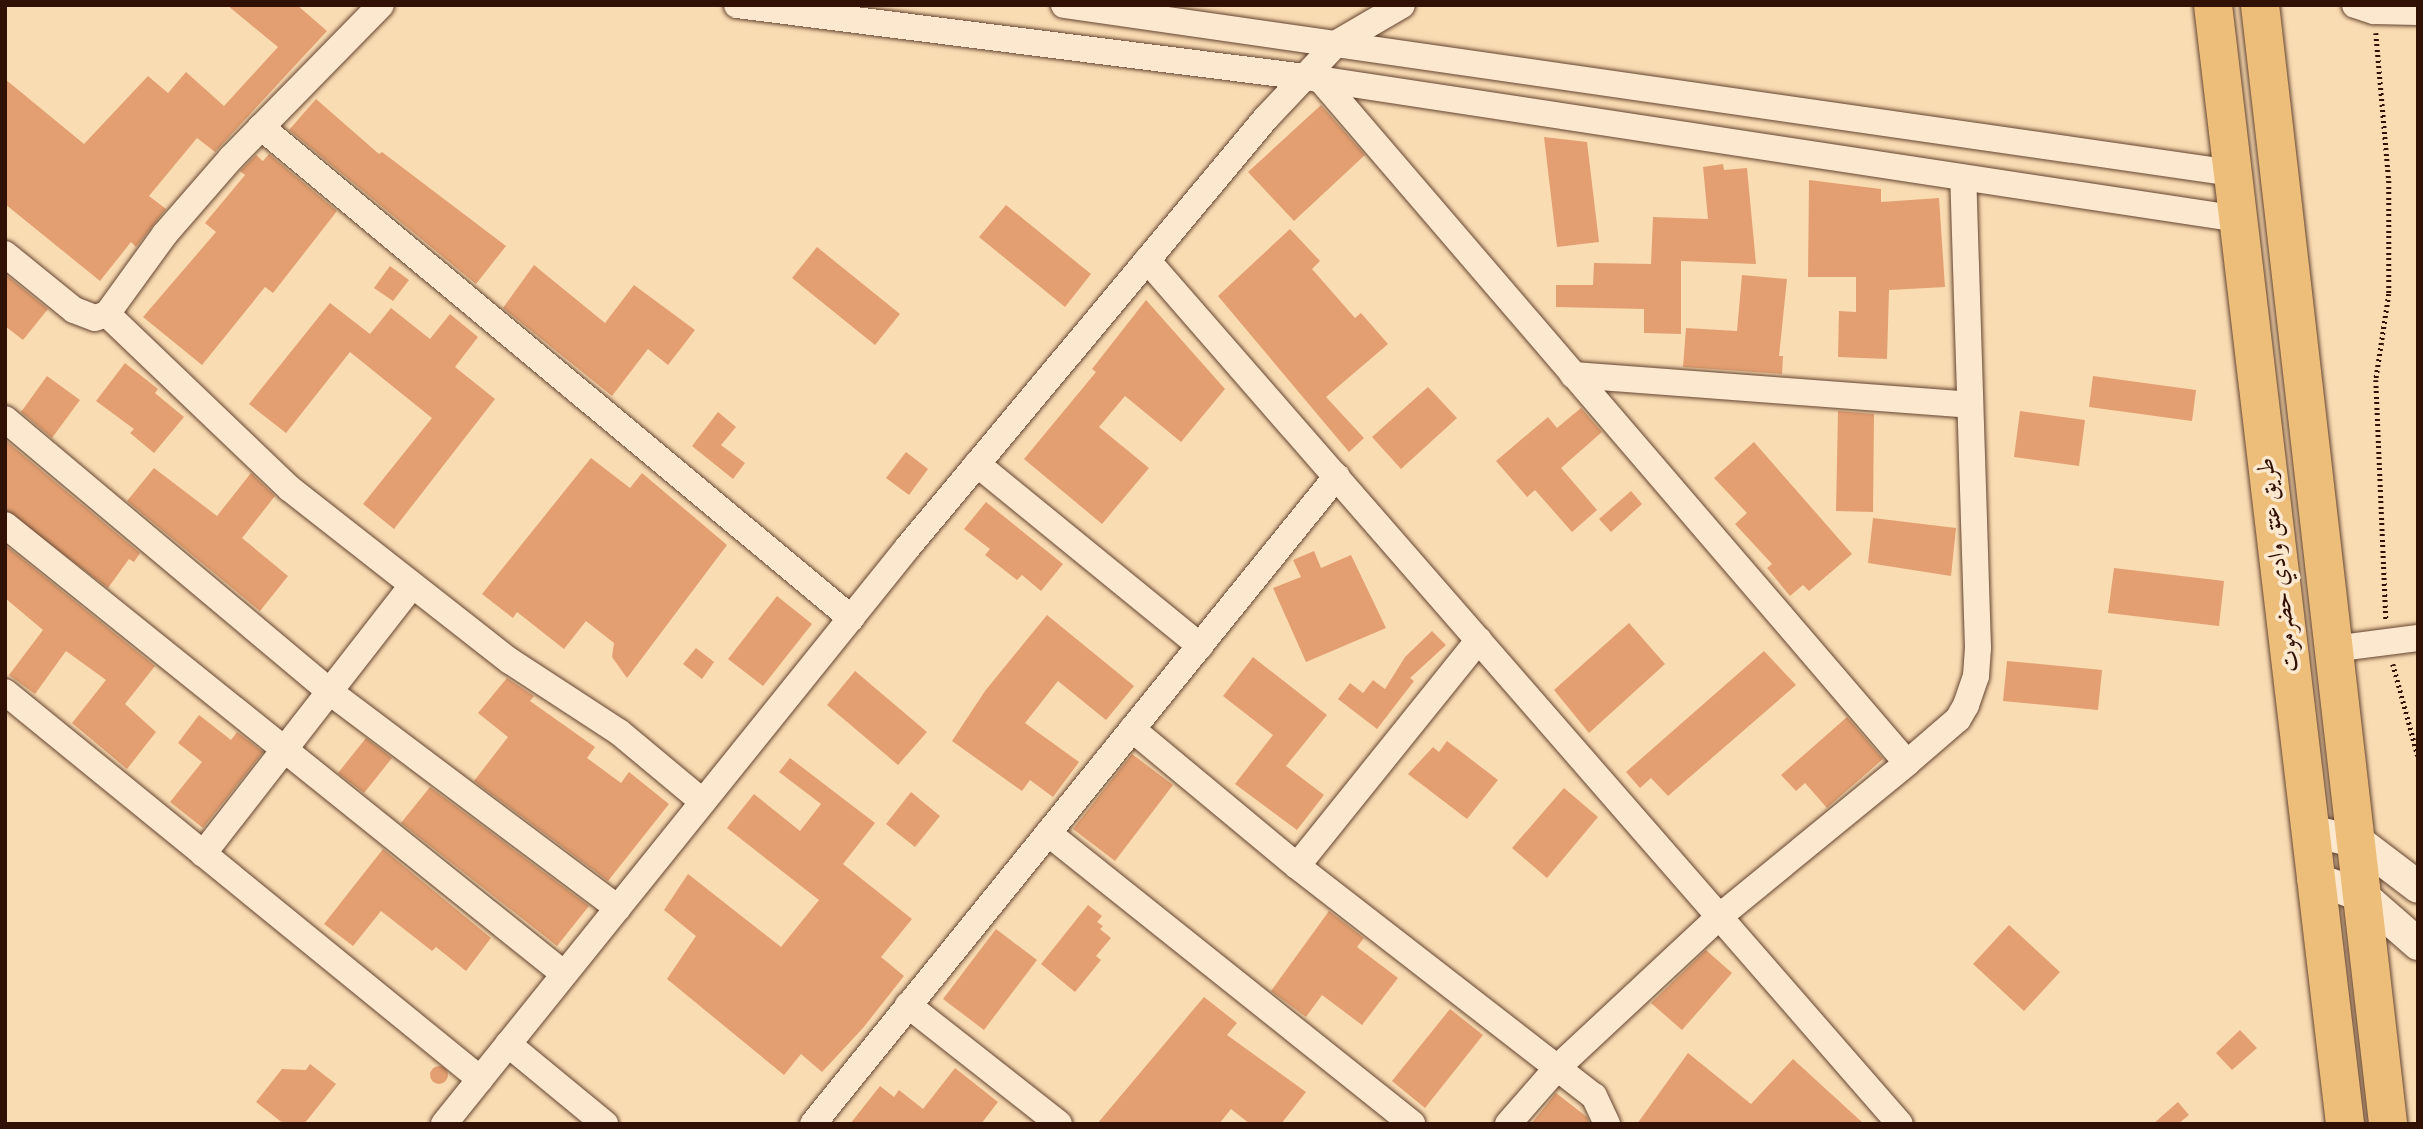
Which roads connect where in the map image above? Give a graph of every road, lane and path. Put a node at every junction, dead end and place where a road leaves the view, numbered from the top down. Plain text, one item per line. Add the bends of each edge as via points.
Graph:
1 (381, 5) edge
2 (737, 5) edge
3 (1064, 5) edge
4 (1402, 5) edge
5 (2213, 5) edge
6 (2260, 5) edge
7 (2365, 8) edge
8 (2418, 12) edge
9 (1337, 43) junction
10 (1312, 78) junction
11 (261, 127) junction
12 (2233, 173) junction
13 (1963, 180) junction
14 (2238, 219) junction
15 (5, 254) edge
16 (1147, 260) junction
17 (107, 314) junction
18 (1573, 376) junction
19 (1970, 405) junction
20 (5, 419) edge
21 (977, 464) junction
22 (1337, 476) junction
23 (5, 525) edge
24 (412, 586) junction
25 (851, 618) junction
26 (2418, 638) edge
27 (1479, 640) junction
28 (2387, 642) junction
29 (1200, 646) junction
30 (2333, 649) junction
31 (5, 692) edge
32 (330, 692) junction
33 (1132, 729) junction
34 (284, 750) junction
35 (2418, 756) edge
36 (1907, 763) junction
37 (703, 802) junction
38 (2310, 831) junction
39 (1048, 833) junction
40 (2359, 842) junction
41 (203, 854) junction
42 (1297, 866) junction
43 (2313, 878) junction
44 (2418, 887) edge
45 (2363, 896) junction
46 (618, 908) junction
47 (1719, 917) junction
48 (2418, 944) edge
49 (564, 974) junction
50 (908, 1004) junction
51 (508, 1044) junction
52 (1557, 1068) junction
53 (480, 1079) junction
54 (1897, 1122) edge
55 (444, 1124) edge
56 (605, 1124) edge
57 (813, 1124) edge
58 (1059, 1124) edge
59 (1412, 1124) edge
60 (1508, 1124) edge
61 (1607, 1124) edge
62 (2344, 1124) edge
63 (2388, 1124) edge

1 - 11 street
2 - 10 street
3 - 9 street
4 - 9 street
5 - 12 main road, طريق عتق وادي حضرموت
6 - 30 main road, طريق عتق وادي حضرموت
7 - 8 street
7 - 28 path via 2389,181 2389,294 2376,380
9 - 10 street
9 - 12 street
10 - 13 street
10 - 16 street
10 - 18 street
11 - 17 street via 165,234
11 - 25 street
12 - 14 main road, طريق عتق وادي حضرموت
13 - 14 street
13 - 19 street
14 - 38 main road, طريق عتق وادي حضرموت
15 - 17 street via 74,310 95,318
16 - 21 street
16 - 22 street
17 - 24 street via 289,488
18 - 19 street
18 - 36 street
19 - 36 street via 1976,676 1958,719
20 - 32 street
21 - 25 street
21 - 29 street
22 - 27 street
22 - 29 street
23 - 34 street
24 - 32 street
24 - 37 street via 510,661 619,733
25 - 37 street
26 - 28 street
27 - 42 street
27 - 47 street
28 - 30 street
28 - 35 path
29 - 33 street
30 - 40 main road, طريق عتق وادي حضرموت
31 - 41 street
32 - 34 street
32 - 46 street
33 - 39 street
33 - 42 street
34 - 41 street
34 - 49 street
36 - 47 street
37 - 46 street
38 - 40 street
38 - 43 main road, طريق عتق وادي حضرموت
39 - 50 street
39 - 59 street
40 - 44 street
40 - 45 main road, طريق عتق وادي حضرموت
41 - 53 street
42 - 52 street
43 - 45 street
43 - 62 main road, طريق عتق وادي حضرموت
45 - 48 street
45 - 63 main road, طريق عتق وادي حضرموت
46 - 49 street
47 - 52 street
47 - 54 street
49 - 51 street
50 - 57 street
50 - 58 street
51 - 53 street
51 - 56 street
52 - 60 street
52 - 61 street via 1600,1103
53 - 55 street

